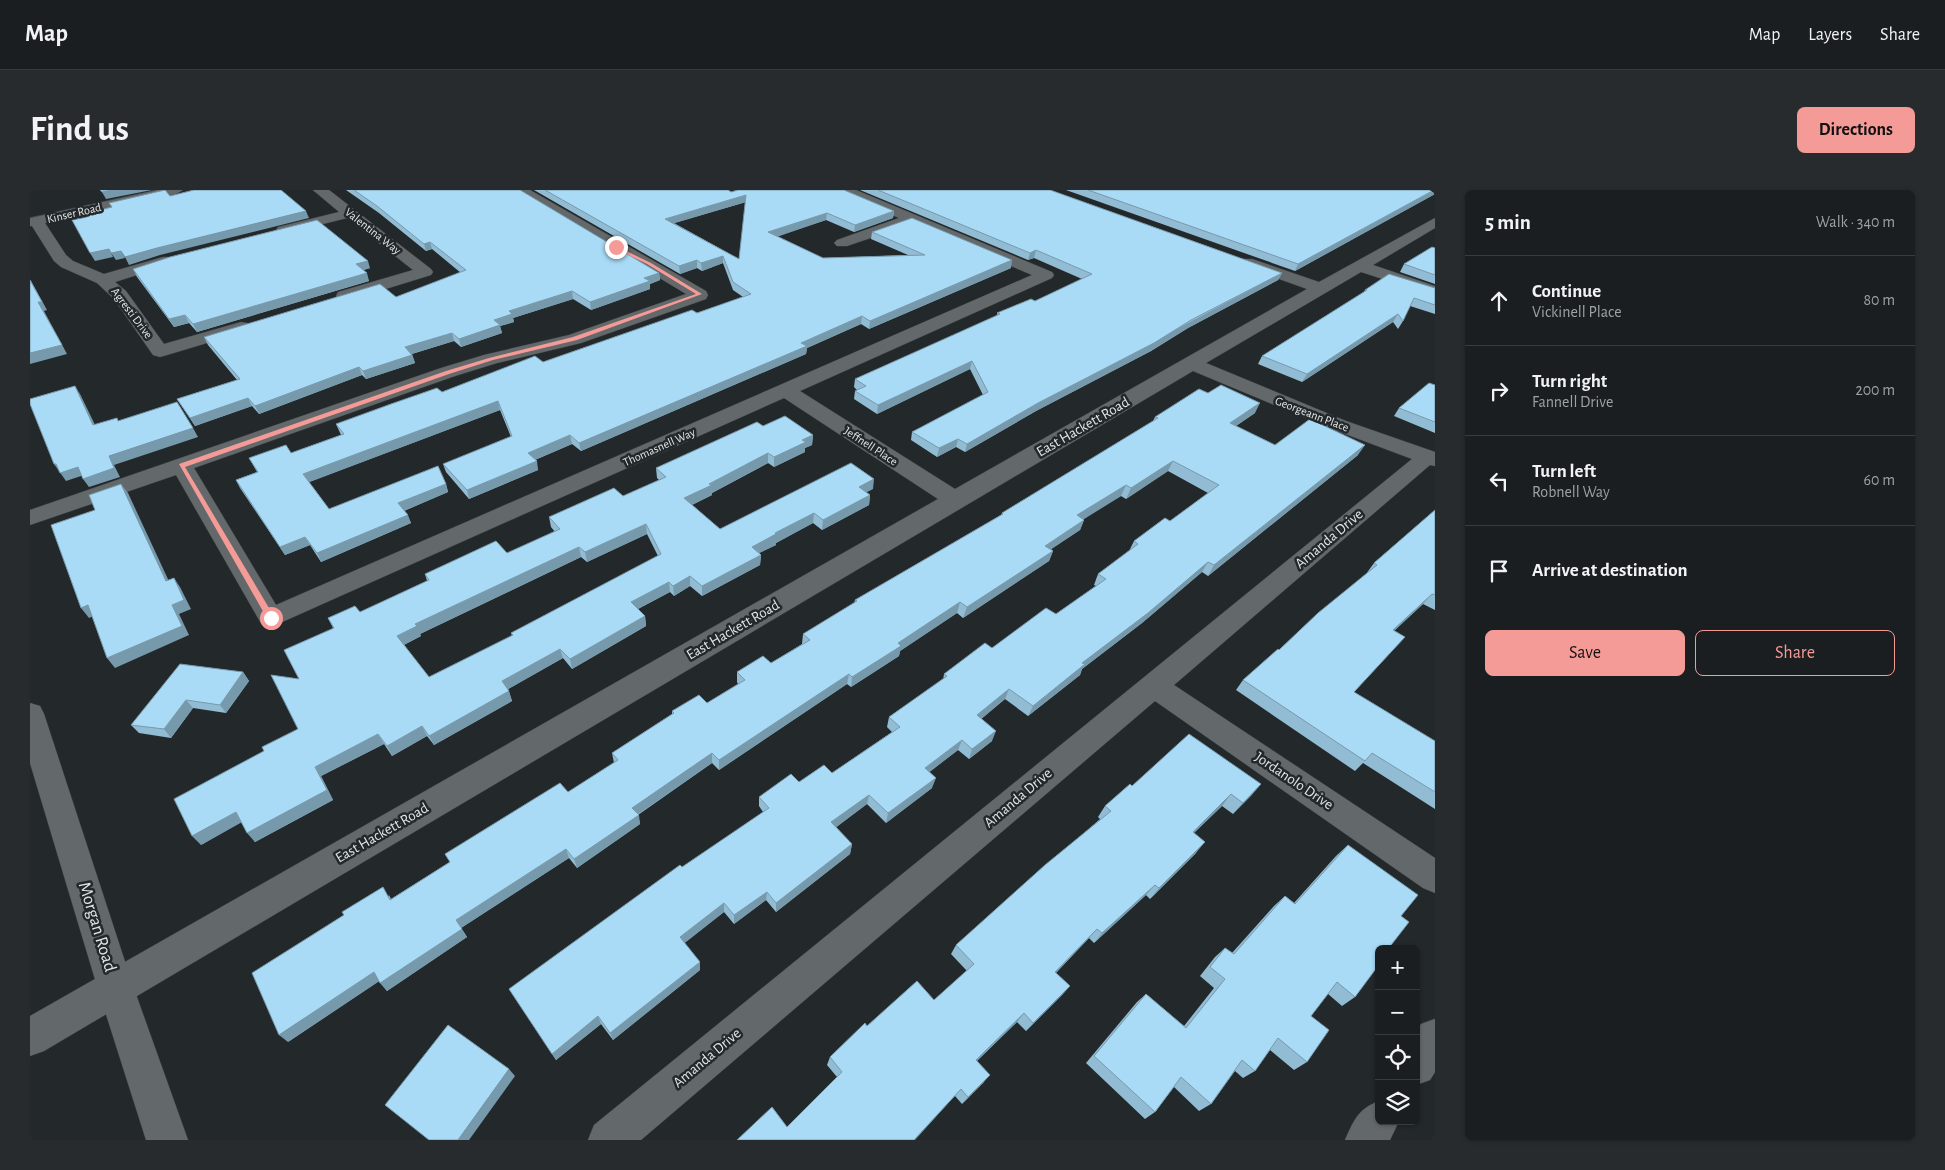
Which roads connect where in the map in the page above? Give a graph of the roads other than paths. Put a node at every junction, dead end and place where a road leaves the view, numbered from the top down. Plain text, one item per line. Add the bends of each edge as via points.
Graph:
1 (176, 190) edge
2 (320, 190) edge
3 (520, 190) edge
4 (844, 190) edge
5 (350, 213) junction
6 (912, 218) junction
7 (33, 222) edge
8 (1435, 222) edge
9 (273, 233) edge
10 (842, 243) dead end
11 (186, 255) edge
12 (1230, 256) edge
13 (1360, 266) junction
14 (103, 280) junction
15 (1322, 289) junction
16 (1435, 291) edge
17 (330, 300) edge
18 (254, 323) edge
19 (1192, 364) junction
20 (786, 391) junction
21 (1431, 458) edge
22 (182, 466) junction
23 (956, 500) junction
24 (30, 518) edge
25 (1153, 685) junction
26 (30, 714) edge
27 (1435, 877) edge
28 (115, 986) junction
29 (30, 1037) edge
30 (1435, 1038) edge
31 (1420, 1060) edge
32 (1376, 1125) edge
33 (167, 1140) edge
34 (609, 1140) edge
35 (1366, 1140) edge

1 - 7 street, Kinser Road
2 - 5 street, Valentina Way
3 - 22 street via 700,294 575,339 448,372
4 - 6 street
5 - 9 street
5 - 17 street, Valentina Way via 426,272
6 - 10 street
6 - 20 street, Thomasnell Way via 1046,275
7 - 14 street, Agresti Drive via 67,264
8 - 13 street, East Hackett Road
11 - 14 street
12 - 15 street
13 - 15 street, East Hackett Road
13 - 16 street
14 - 18 street, Agresti Drive via 120,294 160,351
15 - 19 street, East Hackett Road
19 - 21 street, Georgeann Place via 1314,416
19 - 23 street, East Hackett Road
20 - 22 street, Thomasnell Way via 271,618
20 - 23 street, Jeffnell Place
21 - 25 street, Amanda Drive
22 - 24 street
23 - 28 street, East Hackett Road
25 - 27 street, Jordanolo Drive
25 - 34 street, Amanda Drive
26 - 28 street, Morgan Road
28 - 29 street, East Hackett Road
28 - 33 street, Morgan Road
30 - 31 street
32 - 35 street

